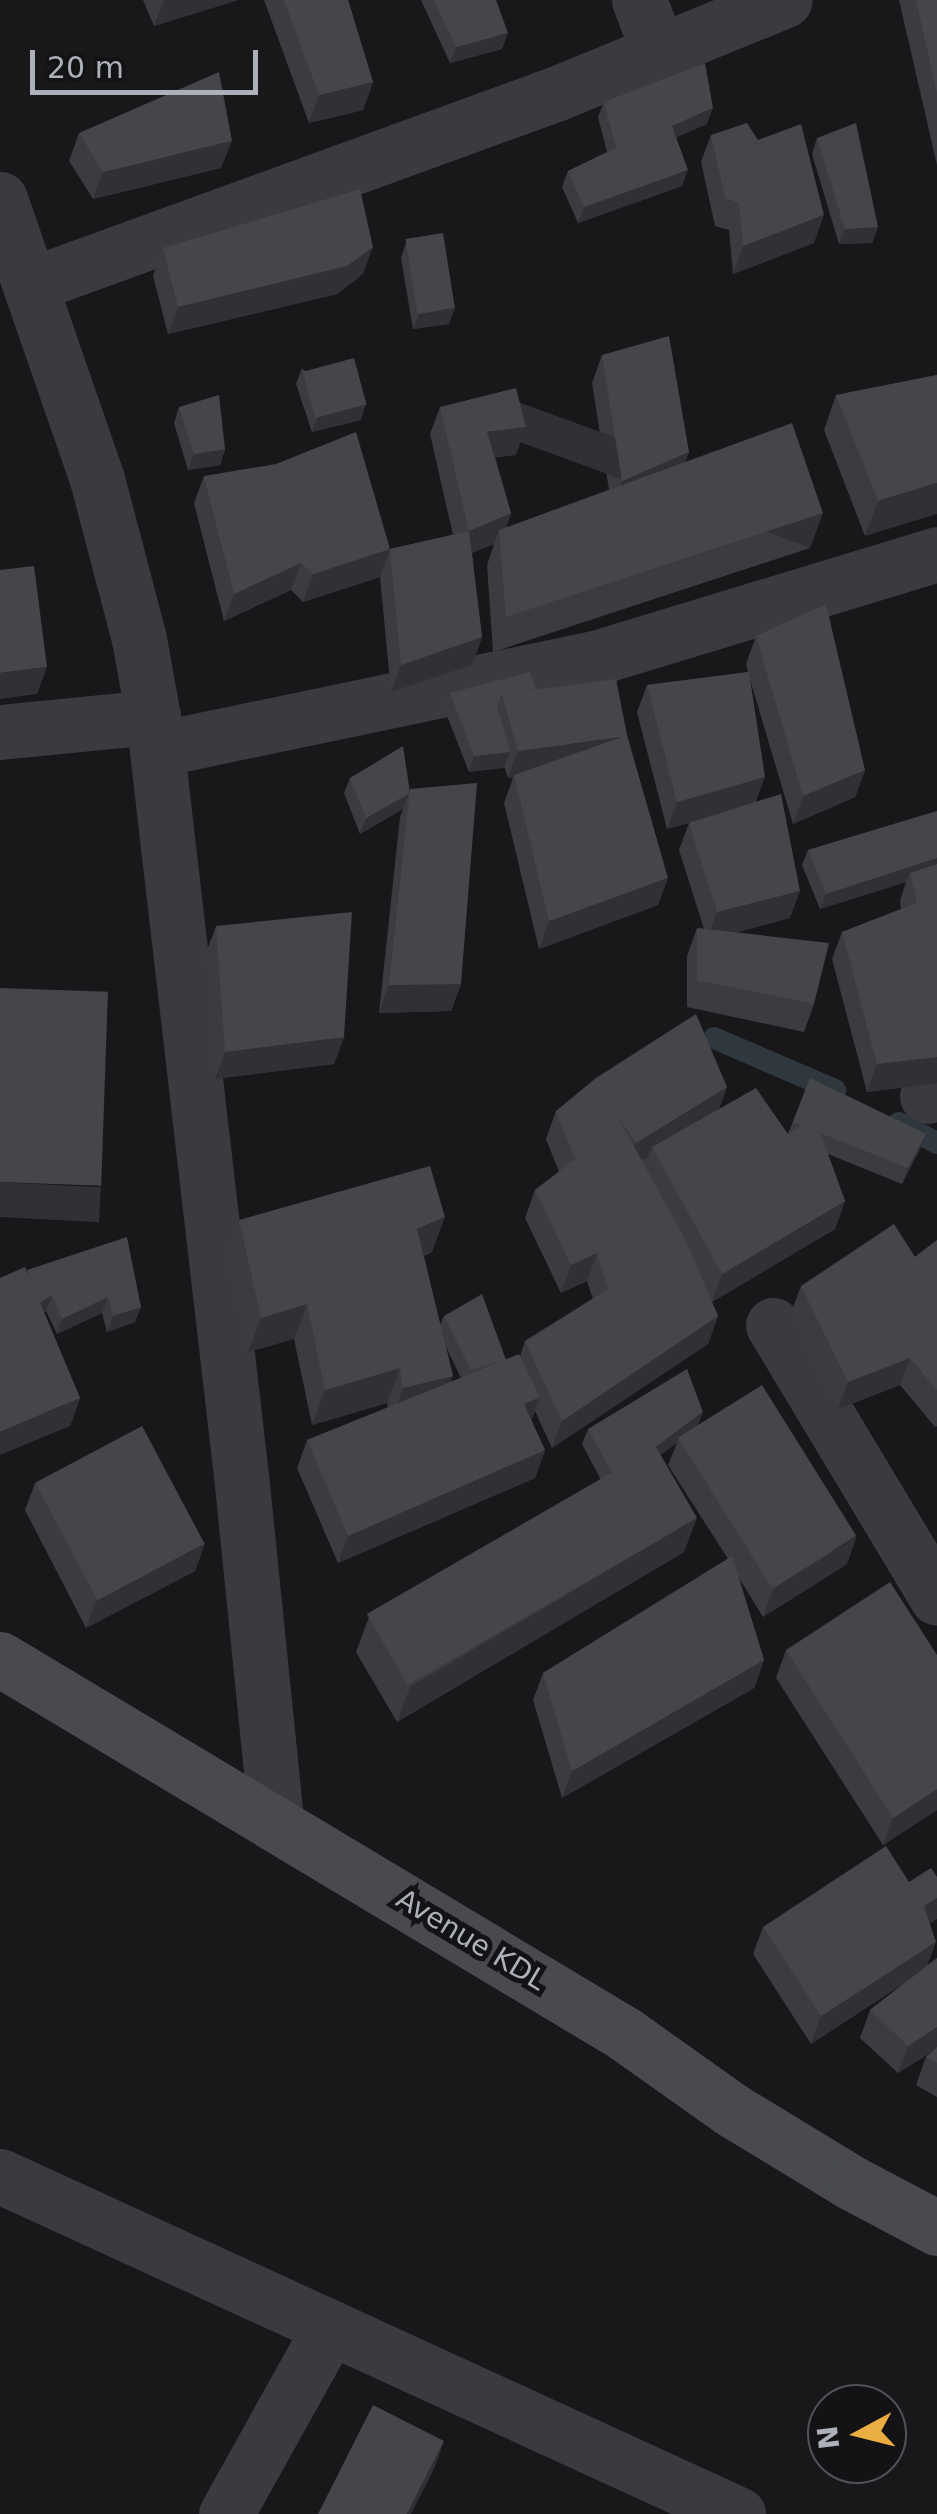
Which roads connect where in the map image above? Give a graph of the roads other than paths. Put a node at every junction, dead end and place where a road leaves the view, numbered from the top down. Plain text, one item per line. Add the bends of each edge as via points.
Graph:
1 (638, 0) edge
2 (784, 0) edge
3 (659, 53) junction
4 (0, 198) edge
5 (30, 285) junction
6 (937, 554) edge
7 (0, 732) edge
8 (155, 732) junction
9 (774, 1326) dead end
10 (937, 1598) edge
11 (0, 1659) edge
12 (276, 1822) junction
13 (0, 2176) edge
14 (937, 2228) edge
15 (330, 2327) junction
16 (226, 2514) edge
17 (738, 2514) edge

1 - 3 street
2 - 3 street
3 - 5 street
4 - 5 street
5 - 8 street via 96,479 139,639
6 - 8 street via 595,658 441,694
7 - 8 street
8 - 12 street
9 - 10 street
11 - 12 street, Avenue KDL
12 - 14 street, Avenue KDL via 625,2034 792,2146
13 - 15 street
15 - 16 street
15 - 17 street

